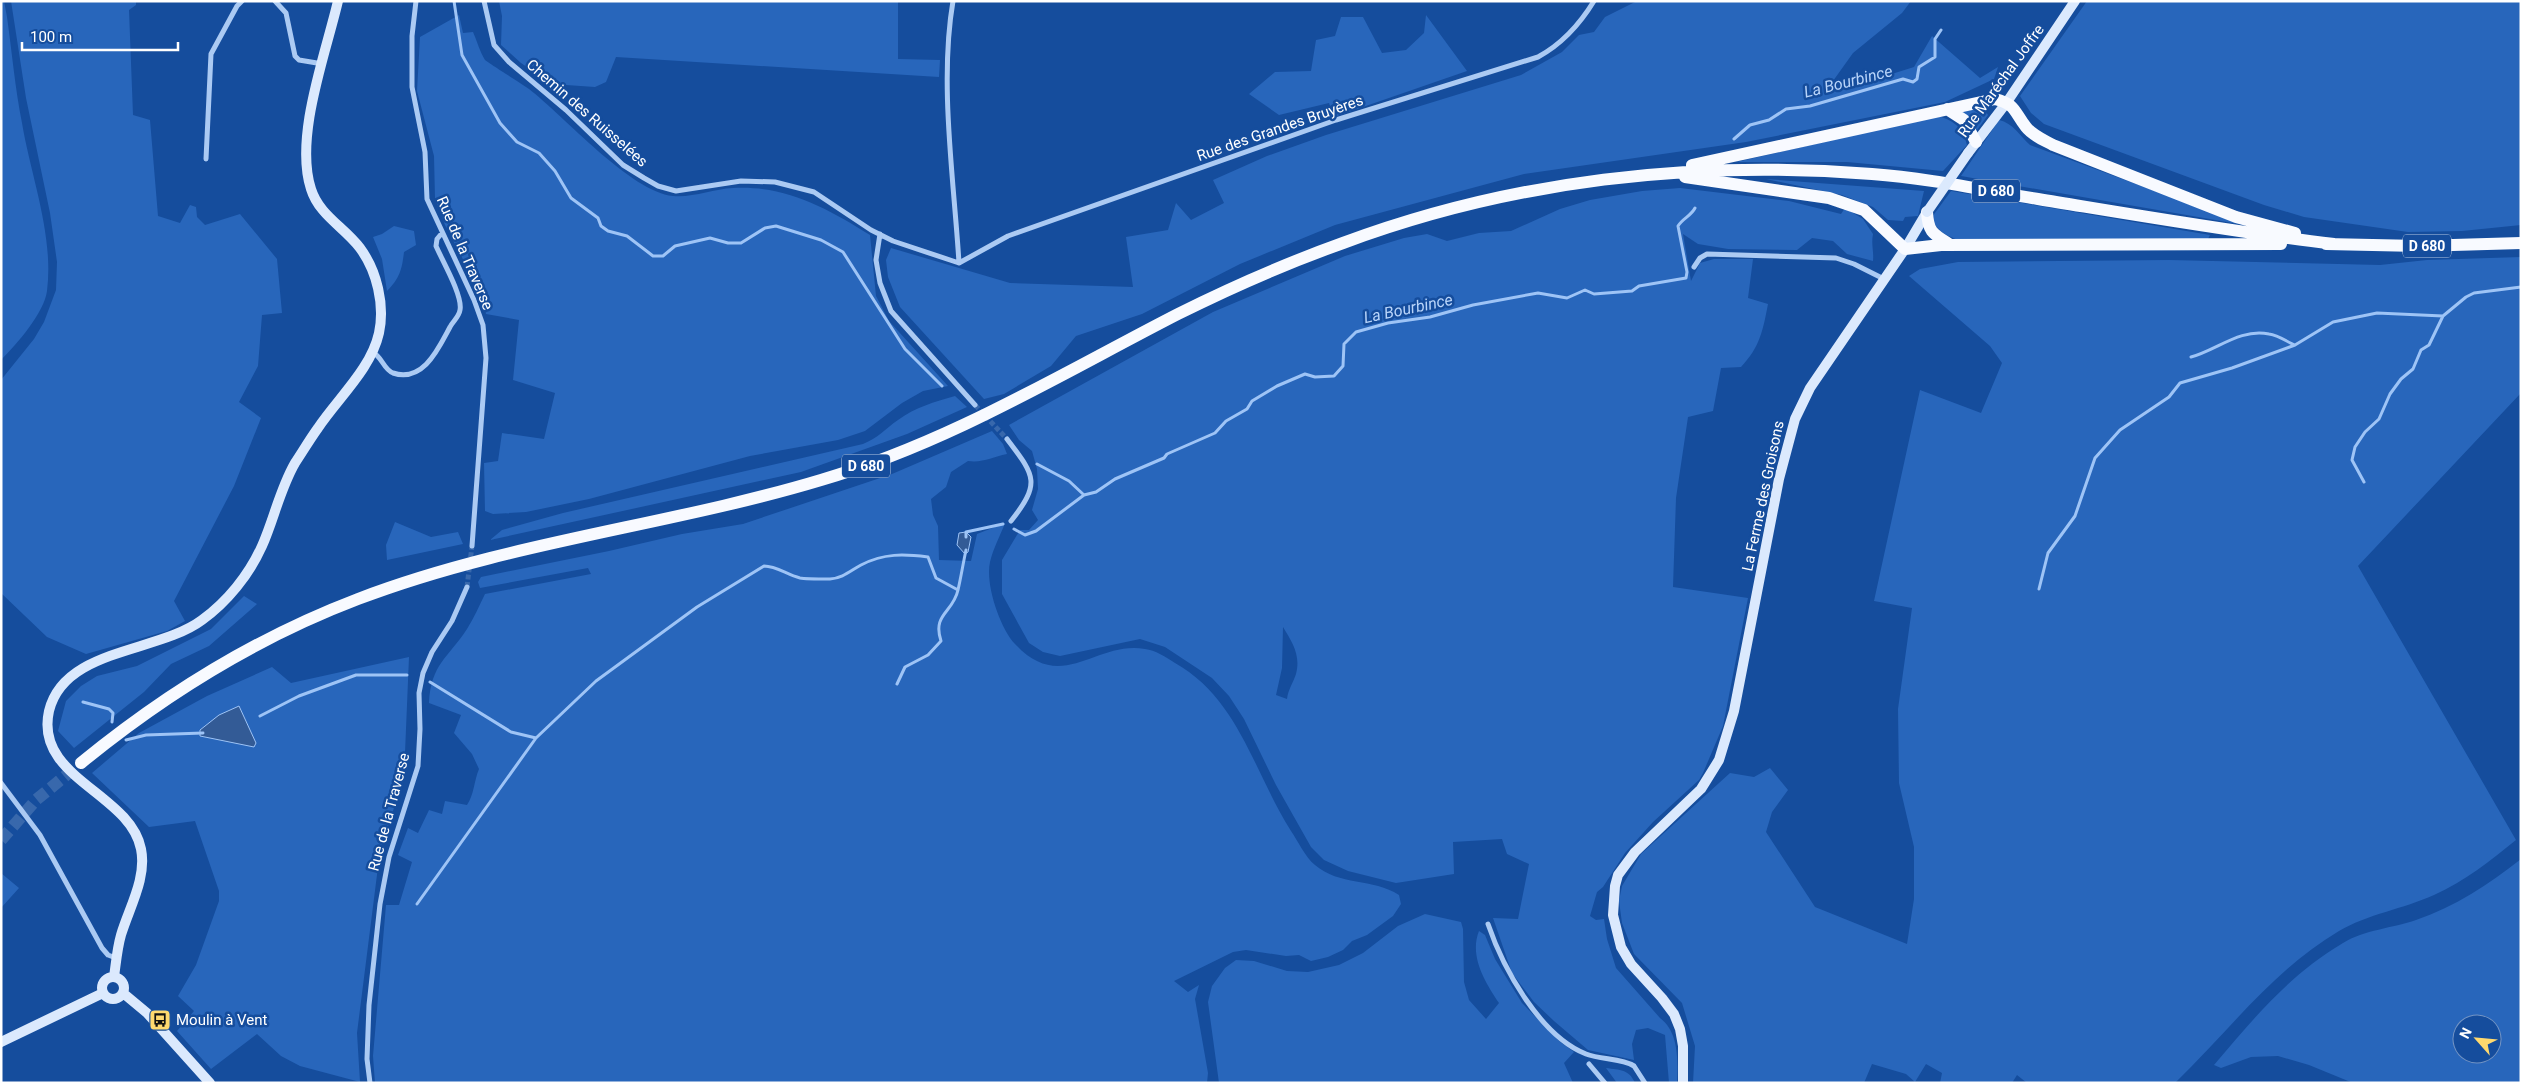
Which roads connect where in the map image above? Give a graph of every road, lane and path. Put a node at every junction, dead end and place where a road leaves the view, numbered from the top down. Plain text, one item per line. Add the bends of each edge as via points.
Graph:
1 (242, 1) edge
2 (275, 1) edge
3 (338, 1) edge
4 (416, 1) edge
5 (484, 1) edge
6 (954, 1) edge
7 (1594, 1) edge
8 (2075, 1) edge
9 (323, 64) junction
10 (2008, 102) junction
11 (1947, 109) junction
12 (1976, 142) junction
13 (206, 159) dead end
14 (1655, 173) junction
15 (1927, 212) junction
16 (442, 233) junction
17 (880, 234) junction
18 (2521, 243) edge
19 (2334, 244) junction
20 (1951, 246) junction
21 (1905, 249) junction
22 (959, 263) junction
23 (1694, 267) dead end
24 (1884, 279) junction
25 (372, 352) junction
26 (975, 405) tunnel mouth
27 (1006, 439) tunnel mouth
28 (1011, 521) dead end
29 (472, 546) tunnel mouth
30 (467, 587) tunnel mouth
31 (81, 763) tunnel mouth
32 (1, 784) edge
33 (1488, 924) dead end
34 (116, 958) junction
35 (114, 977) junction
36 (103, 993) junction
37 (123, 993) junction
38 (1, 1042) edge
39 (1589, 1064) dead end
40 (210, 1083) edge
41 (370, 1083) edge
42 (1605, 1083) edge
43 (1645, 1083) edge
44 (1683, 1083) edge

1 - 13 street via 212,54
2 - 9 street via 286,13 298,60
3 - 9 main road
4 - 16 street, Rue de la Traverse via 412,87 426,152 427,199
5 - 17 street, Chemin des Ruisselées via 494,44 509,62 566,110 623,165 644,178 676,191 741,181 775,182 814,192
6 - 22 street via 948,30 950,148
7 - 22 street, Rue des Grandes Bruyères via 1557,47 1538,58 1336,120 1008,236
8 - 10 main road, Rue Maréchal Joffre
9 - 25 main road via 308,127 310,188 319,206 360,247 371,267 381,304 379,335
10 - 11 main road via 1980,100
10 - 12 main road, Rue Maréchal Joffre
10 - 19 main road via 2030,131 2053,145 2236,216
11 - 12 main road via 1964,120
11 - 14 main road
12 - 15 main road, Rue Maréchal Joffre, bridge
14 - 19 main road, D 680 via 1792,170 1875,174 1964,185 2242,233
14 - 21 main road via 1828,198 1864,210
14 - 31 main road, D 680 via 1540,189 1404,222 1346,242 1227,291 1011,403 878,462 749,499 508,554 359,599 303,622 198,679 148,711
15 - 20 main road via 1928,226 1935,236
15 - 21 main road, La Ferme des Groisons
16 - 25 street via 436,246 460,301 460,311 438,350 424,366 409,374 394,373
16 - 29 street, Rue de la Traverse via 474,300 484,333 486,358
17 - 22 street, Chemin des Ruisselées
17 - 26 street via 876,260 880,283 891,311
18 - 19 main road, D 680 via 2428,246
19 - 20 main road
20 - 21 main road
21 - 24 main road, La Ferme des Groisons
23 - 24 street via 1707,254 1836,258
24 - 44 main road, La Ferme des Groisons via 1810,388 1795,420 1779,479 1734,711 1718,760 1701,790 1649,837 1618,875 1613,914 1621,947 1631,964 1674,1014 1683,1046
25 - 34 main road via 317,428 293,468 261,548 224,602 200,622 168,639 107,657 80,669 58,689 49,710 52,746 63,762 125,819 135,832 141,849 138,886
27 - 28 street via 1030,470 1032,478 1028,500
30 - 41 street, Rue de la Traverse via 426,666 419,692 418,766 388,857 380,904 369,1005 367,1059
32 - 34 street via 40,835 102,948
33 - 43 street via 1510,977 1542,1019 1586,1054 1634,1066
34 - 35 main road
35 - 36 main road via 102,983
35 - 37 main road via 123,983
36 - 37 main road via 111,999
36 - 38 main road
37 - 40 main road via 147,1013
39 - 42 street

